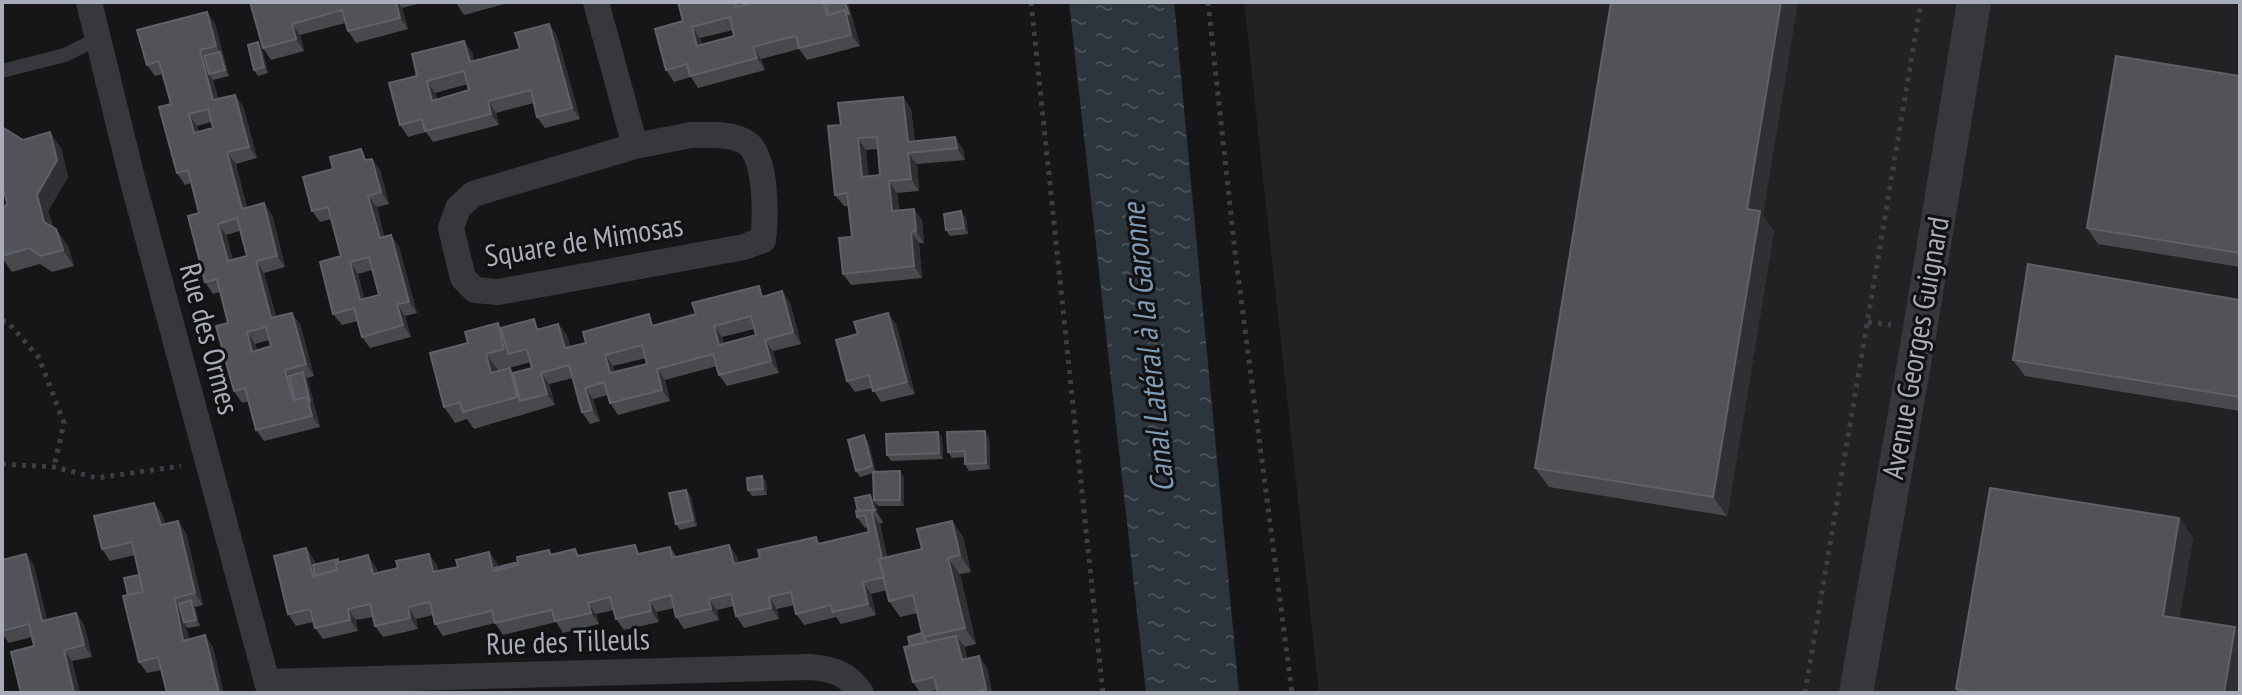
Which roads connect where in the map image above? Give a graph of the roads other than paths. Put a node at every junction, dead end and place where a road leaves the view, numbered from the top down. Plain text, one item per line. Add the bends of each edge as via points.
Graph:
1 (89, 2) edge
2 (596, 2) edge
3 (1974, 2) edge
4 (99, 38) junction
5 (2, 71) edge
6 (635, 146) junction
7 (269, 688) edge
8 (861, 693) edge
9 (1856, 693) edge

1 - 4 street, Rue des Ormes
2 - 6 street
3 - 9 street, Avenue Georges Guignard
4 - 5 lane via 65,55
4 - 7 street, Rue des Ormes
6 - 6 street, Square de Mimosas via 473,194 458,208 451,228 463,278 475,290 498,292 763,240 766,219 758,154 746,141 691,135
7 - 8 street, Rue des Tilleuls via 810,667 835,669

